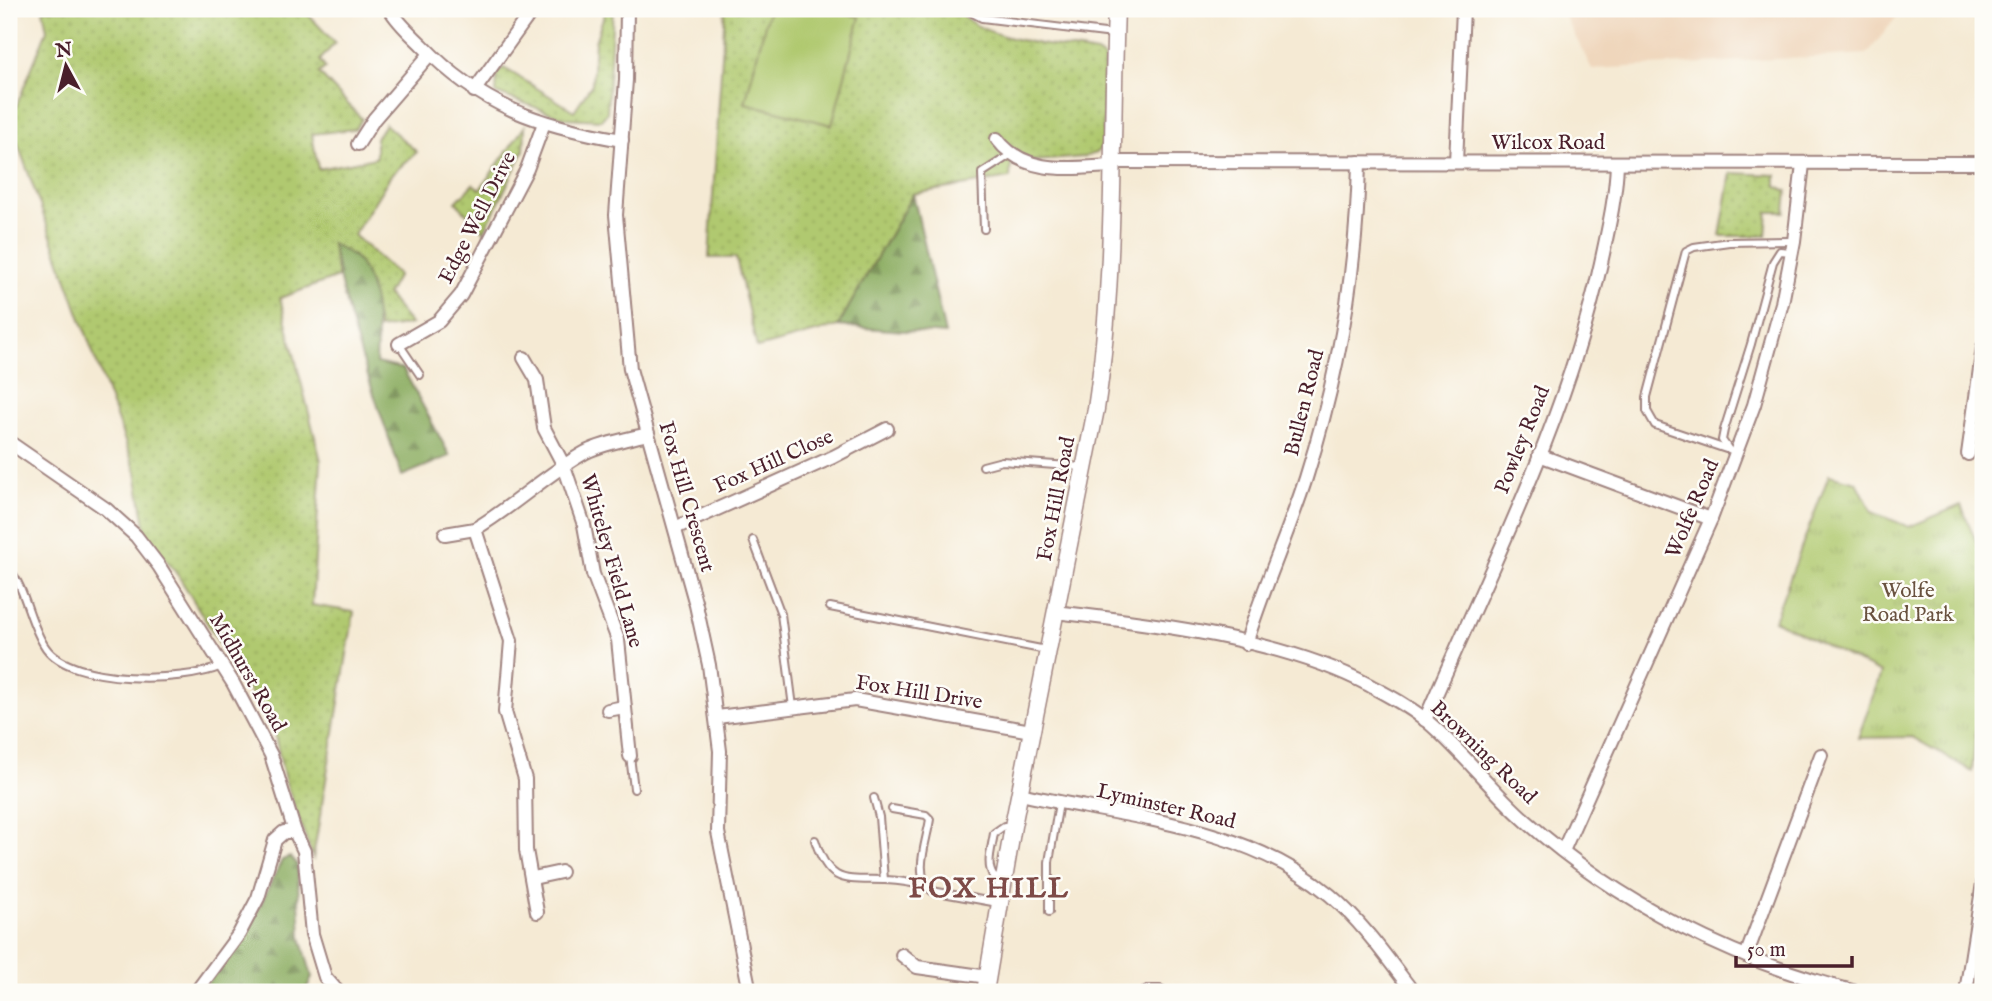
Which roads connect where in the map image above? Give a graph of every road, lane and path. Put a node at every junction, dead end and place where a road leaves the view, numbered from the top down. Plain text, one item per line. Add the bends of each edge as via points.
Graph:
1 (390, 9) edge
2 (533, 9) edge
3 (627, 9) edge
4 (965, 9) edge
5 (1116, 9) edge
6 (1463, 9) edge
7 (1115, 34) junction
8 (430, 54) junction
9 (474, 91) junction
10 (544, 123) junction
11 (997, 139) dead end
12 (622, 140) junction
13 (358, 144) dead end
14 (1010, 155) junction
15 (1359, 162) junction
16 (1455, 162) junction
17 (1617, 163) junction
18 (1983, 163) edge
19 (1113, 164) junction
20 (1802, 164) junction
21 (984, 229) dead end
22 (1793, 246) junction
23 (399, 344) joint
24 (1983, 347) edge
25 (524, 358) dead end
26 (420, 375) dead end
27 (887, 429) dead end
28 (648, 434) junction
29 (9, 442) edge
30 (1732, 451) junction
31 (1968, 454) dead end
32 (1539, 455) junction
33 (564, 466) junction
34 (982, 466) dead end
35 (1084, 467) junction
36 (1711, 519) junction
37 (675, 527) junction
38 (475, 530) junction
39 (445, 534) dead end
40 (753, 540) dead end
41 (9, 569) edge
42 (830, 607) dead end
43 (1055, 612) junction
44 (1246, 644) junction
45 (1048, 651) junction
46 (222, 666) junction
47 (624, 707) junction
48 (793, 707) junction
49 (608, 710) dead end
50 (717, 717) junction
51 (1425, 720) junction
52 (1031, 731) junction
53 (630, 755) joint
54 (1821, 755) dead end
55 (634, 789) dead end
56 (1020, 794) junction
57 (874, 798) dead end
58 (1059, 803) junction
59 (891, 809) dead end
60 (295, 832) junction
61 (816, 840) dead end
62 (1563, 851) junction
63 (561, 872) dead end
64 (533, 878) junction
65 (884, 880) junction
66 (1983, 883) edge
67 (923, 884) junction
68 (1000, 903) junction
69 (537, 912) dead end
70 (1049, 912) dead end
71 (902, 956) dead end
72 (1746, 956) junction
73 (987, 984) edge
74 (196, 992) edge
75 (338, 992) edge
76 (750, 992) edge
77 (1147, 992) edge
78 (1160, 992) edge
79 (1413, 992) edge
80 (1856, 992) edge
81 (1966, 992) edge

1 - 8 street
2 - 9 street
3 - 12 street, Fox Hill Crescent
4 - 7 lane via 982,18
5 - 7 street, Fox Hill Road
6 - 16 street
7 - 19 street, Fox Hill Road
8 - 9 street
8 - 13 street
9 - 10 street
10 - 12 street
10 - 23 street, Edge Well Drive via 527,169 461,295 439,321
11 - 14 street
12 - 28 street, Fox Hill Crescent via 616,198 618,247 630,369
14 - 19 street, Wilcox Road via 1037,166
14 - 21 lane via 982,173
15 - 16 street, Wilcox Road
15 - 19 street, Wilcox Road
15 - 44 street, Bullen Road via 1355,260 1331,384 1306,478
16 - 17 street, Wilcox Road
17 - 20 street, Wilcox Road
17 - 32 street, Powley Road via 1613,209 1585,326
18 - 20 street, Wilcox Road
19 - 35 street, Fox Hill Road via 1105,351
20 - 22 street, Wolfe Road
22 - 30 street, Wolfe Road via 1769,356
22 - 30 lane via 1780,251 1773,262 1724,430 1723,440
22 - 30 lane via 1729,242 1694,247 1682,259 1647,411 1655,425
23 - 26 lane
24 - 31 street
25 - 33 street, Whiteley Field Lane via 543,378 544,428
27 - 37 street, Fox Hill Close
28 - 33 street via 588,451
28 - 37 street, Fox Hill Crescent
29 - 46 street, Midhurst Road via 106,509 136,536
30 - 36 street, Wolfe Road
32 - 36 street
32 - 51 street, Powley Road
33 - 38 street
33 - 47 street, Whiteley Field Lane via 584,525 593,574 618,640
34 - 35 lane via 1002,461
35 - 43 street, Fox Hill Road
36 - 62 street, Wolfe Road
37 - 50 street, Fox Hill Crescent
38 - 39 street
38 - 64 street via 511,641 505,712 525,779 525,829
40 - 48 lane via 781,614
41 - 46 lane via 44,645 55,659 70,667 145,677 184,675
42 - 45 lane
43 - 44 street, Browning Road
43 - 45 street, Fox Hill Road
44 - 51 street, Browning Road via 1344,673
45 - 52 street, Fox Hill Road
46 - 60 street, Midhurst Road via 259,727
47 - 49 street
47 - 53 street, Whiteley Field Lane
48 - 50 street, Fox Hill Drive
48 - 52 street, Fox Hill Drive via 873,702
50 - 76 street, Fox Hill Crescent via 718,832
51 - 62 street, Browning Road via 1524,819
52 - 56 street, Fox Hill Road
53 - 55 lane, Whiteley Field Lane
54 - 72 street
56 - 58 street, Lyminster Road
56 - 68 street, Fox Hill Road
57 - 65 lane
58 - 70 lane via 1049,862
58 - 79 street, Lyminster Road via 1209,834 1280,862 1352,914
59 - 67 lane via 930,819
60 - 74 street via 285,832 275,840 258,898
60 - 75 street, Midhurst Road via 304,851 312,934 325,977
61 - 65 lane via 821,858 835,874 847,881
62 - 72 street, Browning Road via 1647,909
63 - 64 street
64 - 69 street
65 - 67 lane
66 - 81 street
67 - 68 lane via 932,891
68 - 73 street, Fox Hill Road
71 - 73 street via 917,967
72 - 80 street, Browning Road
77 - 78 street

